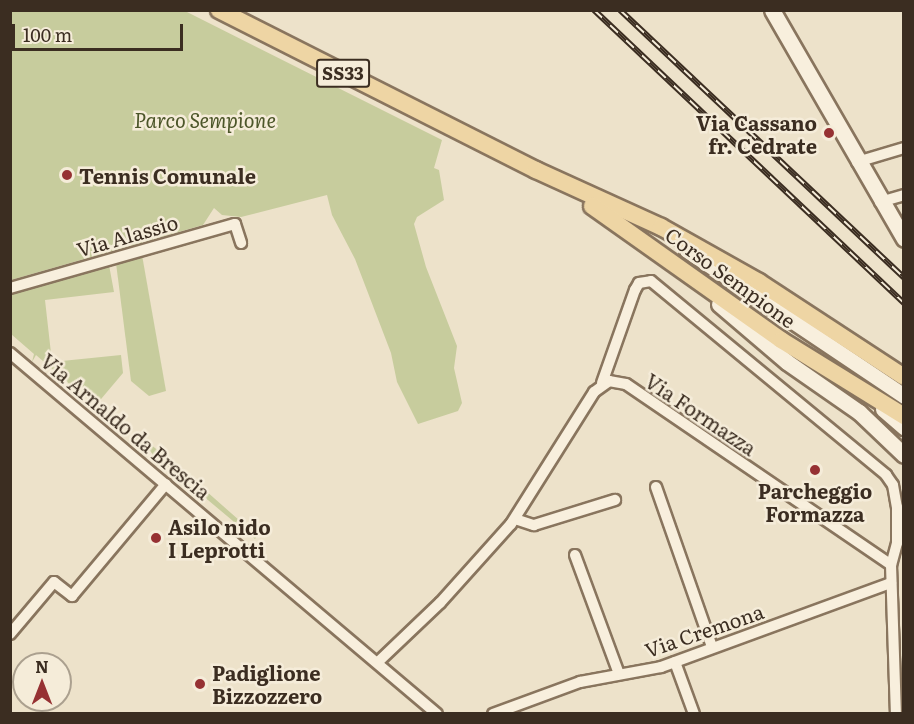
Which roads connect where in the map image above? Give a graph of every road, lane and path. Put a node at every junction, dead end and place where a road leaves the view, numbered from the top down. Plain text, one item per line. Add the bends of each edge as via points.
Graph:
1 (219, 10) edge
2 (772, 11) edge
3 (903, 148) edge
4 (857, 162) junction
5 (536, 170) junction
6 (903, 195) edge
7 (880, 202) junction
8 (605, 203) junction
9 (903, 239) edge
10 (241, 243) dead end
11 (656, 248) junction
12 (10, 288) edge
13 (10, 353) edge
14 (902, 376) edge
15 (602, 383) junction
16 (867, 396) junction
17 (903, 396) edge
18 (903, 416) edge
19 (903, 426) edge
20 (903, 455) edge
21 (166, 484) junction
22 (656, 487) dead end
23 (615, 500) dead end
24 (515, 519) junction
25 (575, 555) dead end
26 (891, 565) junction
27 (891, 583) junction
28 (10, 634) edge
29 (712, 647) junction
30 (378, 662) junction
31 (675, 662) junction
32 (619, 674) junction
33 (437, 714) edge
34 (493, 714) edge
35 (694, 714) edge
36 (896, 714) edge

1 - 5 main road, Corso Sempione / SS33
2 - 4 main road
3 - 4 street
4 - 7 main road
5 - 8 main road, Corso Sempione
5 - 11 main road, Corso Sempione
6 - 7 street
7 - 9 main road
8 - 14 main road, Corso Sempione via 641,216 741,270
8 - 17 main road via 719,270
10 - 12 street, Via Alassio via 235,224
11 - 16 main road, Corso Sempione via 781,340
11 - 20 main road via 778,355 859,412
13 - 21 street, Via Arnaldo da Brescia
15 - 24 street
15 - 26 street, Via Formazza via 626,384
15 - 26 street via 635,290 639,283 651,281 886,475 894,485 897,507 897,543
16 - 18 main road, Corso Sempione
16 - 19 main road
21 - 28 street via 72,596 54,582
21 - 30 street, Via Arnaldo da Brescia
22 - 29 street
23 - 24 street via 531,525
24 - 30 street via 440,603
25 - 32 street
26 - 27 street
27 - 29 street, Via Cremona
27 - 36 street
29 - 31 street, Via Cremona
30 - 33 street, Via Arnaldo da Brescia
31 - 32 street, Via Cremona
31 - 35 street
32 - 34 street, Via Cremona via 580,682

